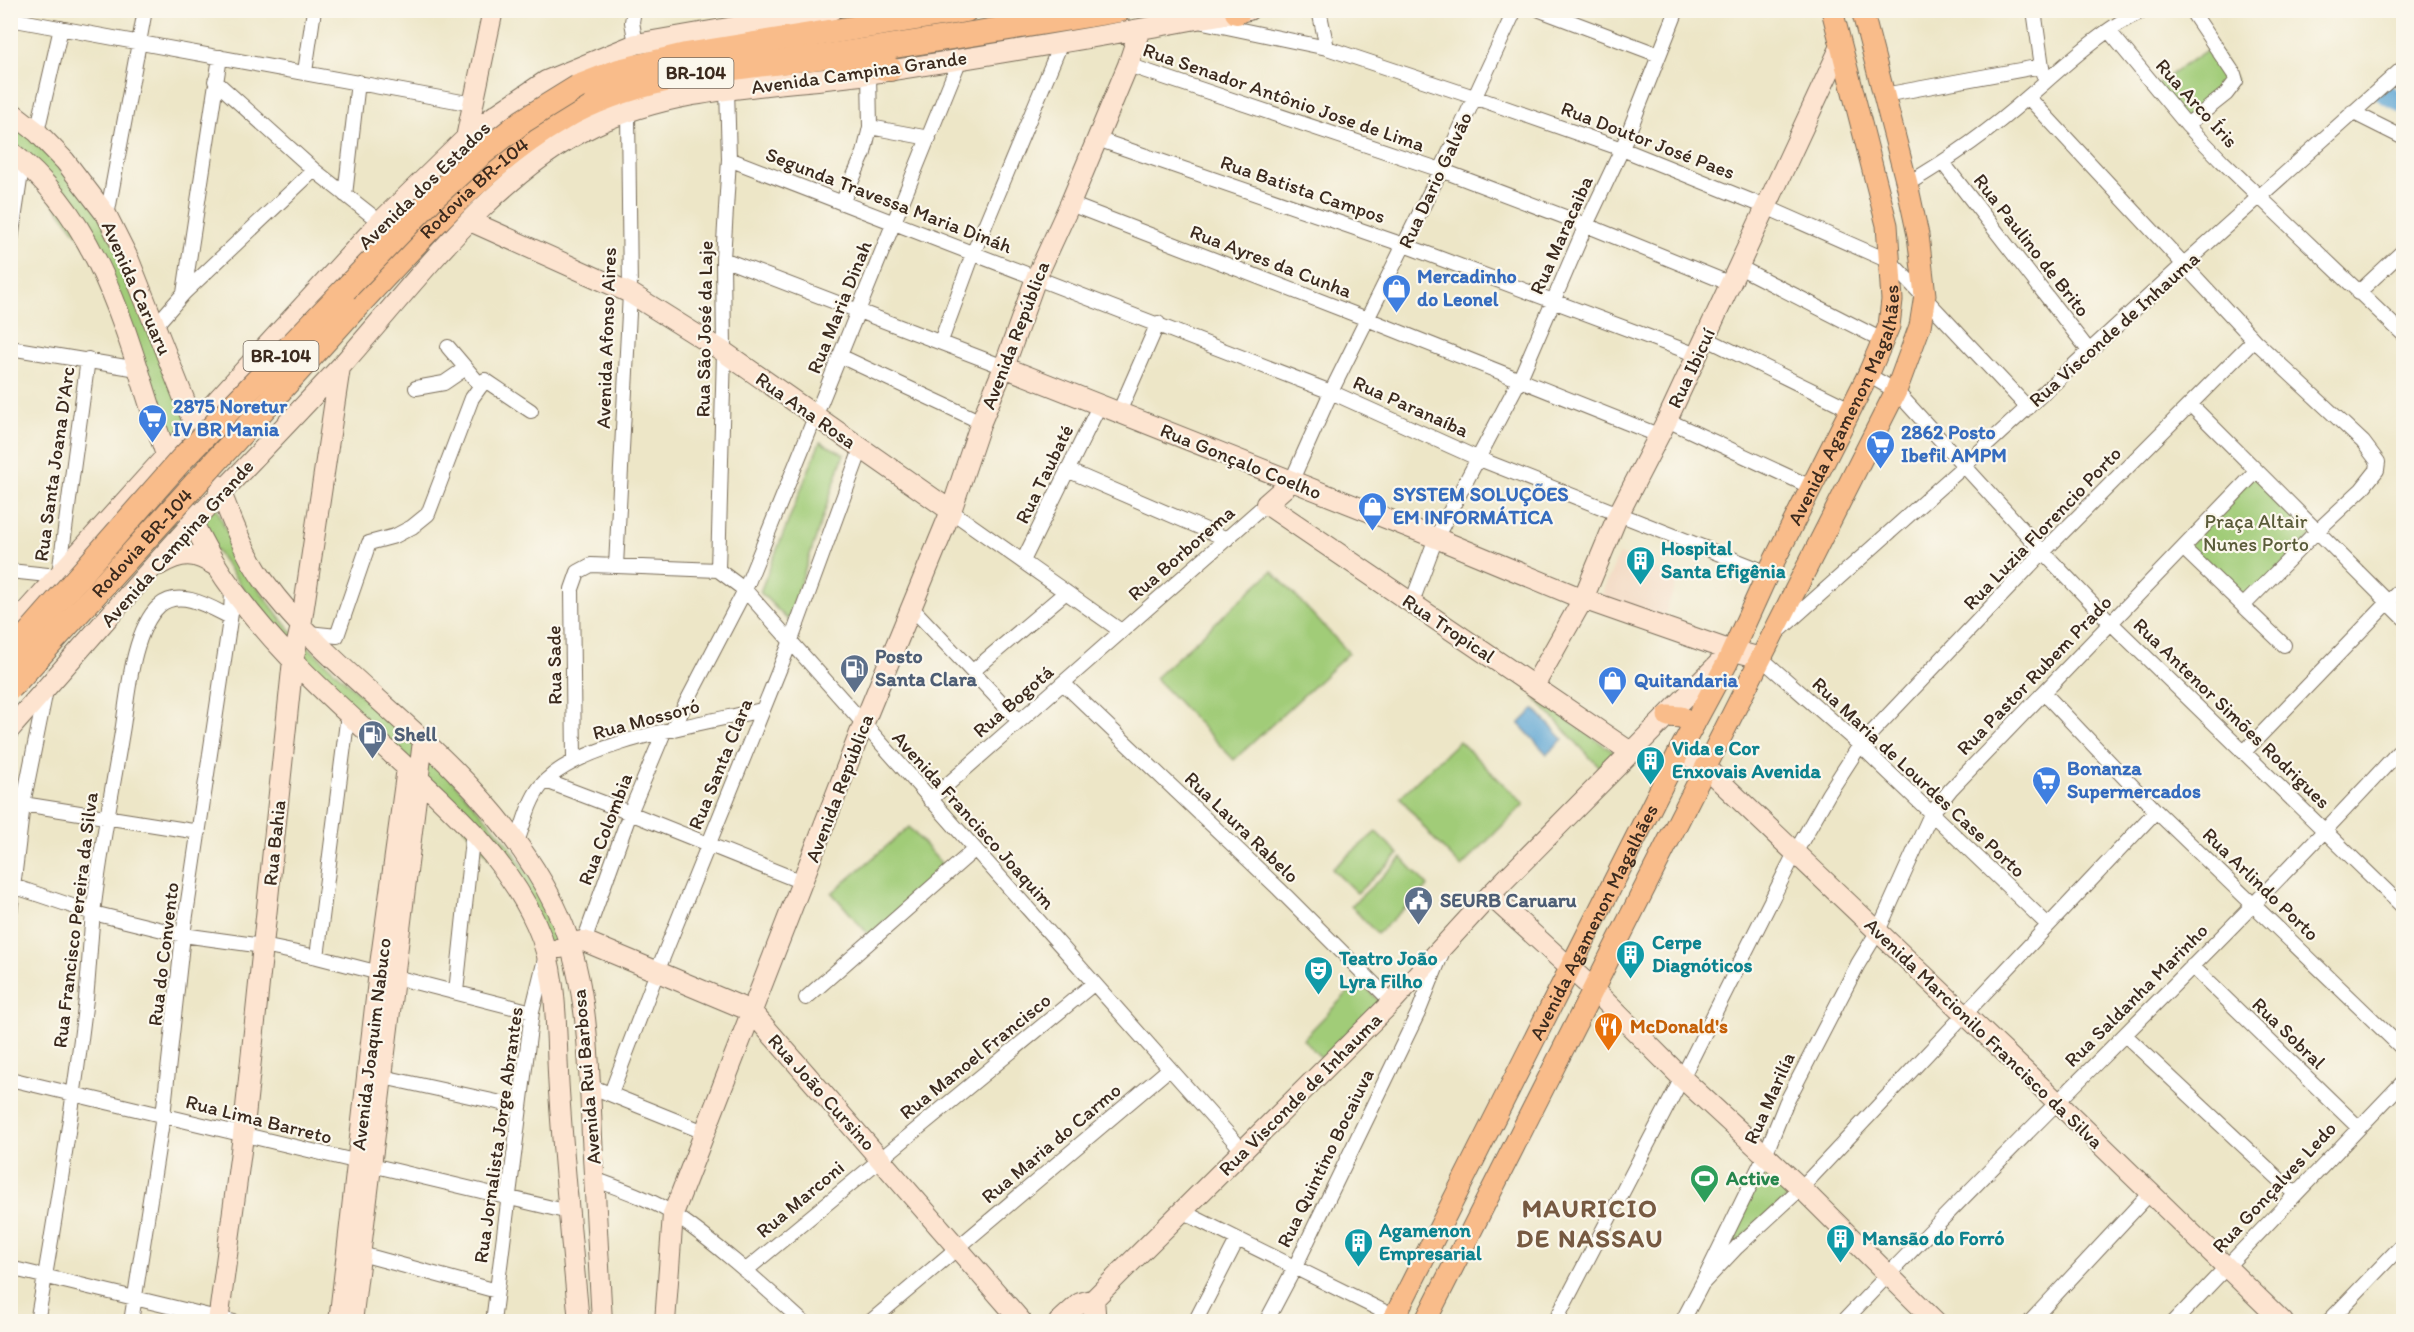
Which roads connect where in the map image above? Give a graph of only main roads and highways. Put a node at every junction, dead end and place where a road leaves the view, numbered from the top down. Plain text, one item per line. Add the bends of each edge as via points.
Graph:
1 (966, 10) edge
2 (1119, 10) edge
3 (1832, 10) edge
4 (1862, 10) edge
5 (895, 16) edge
6 (826, 56) junction
7 (879, 71) road end
8 (10, 655) edge
9 (10, 688) edge
10 (1668, 716) road end
11 (1694, 724) junction
12 (1397, 1320) edge
13 (1425, 1322) edge

1 - 5 highway, Rodovia BR-104 / BR-104
2 - 6 highway, Rodovia BR-104 / BR-104
3 - 11 main road, Avenida Agamenon Magalhães via 1887,225 1892,300 1889,326
4 - 13 main road, Avenida Agamenon Magalhães via 1918,235 1925,295 1920,326 1896,391
5 - 8 highway, Rodovia BR-104 / BR-104, bridge via 619,71 578,87 523,121 435,196 182,459
6 - 7 highway
6 - 9 highway, Rodovia BR-104 / BR-104, bridge via 694,73 622,93 563,118 492,170 352,310
10 - 11 main road
11 - 12 main road, Avenida Agamenon Magalhães

